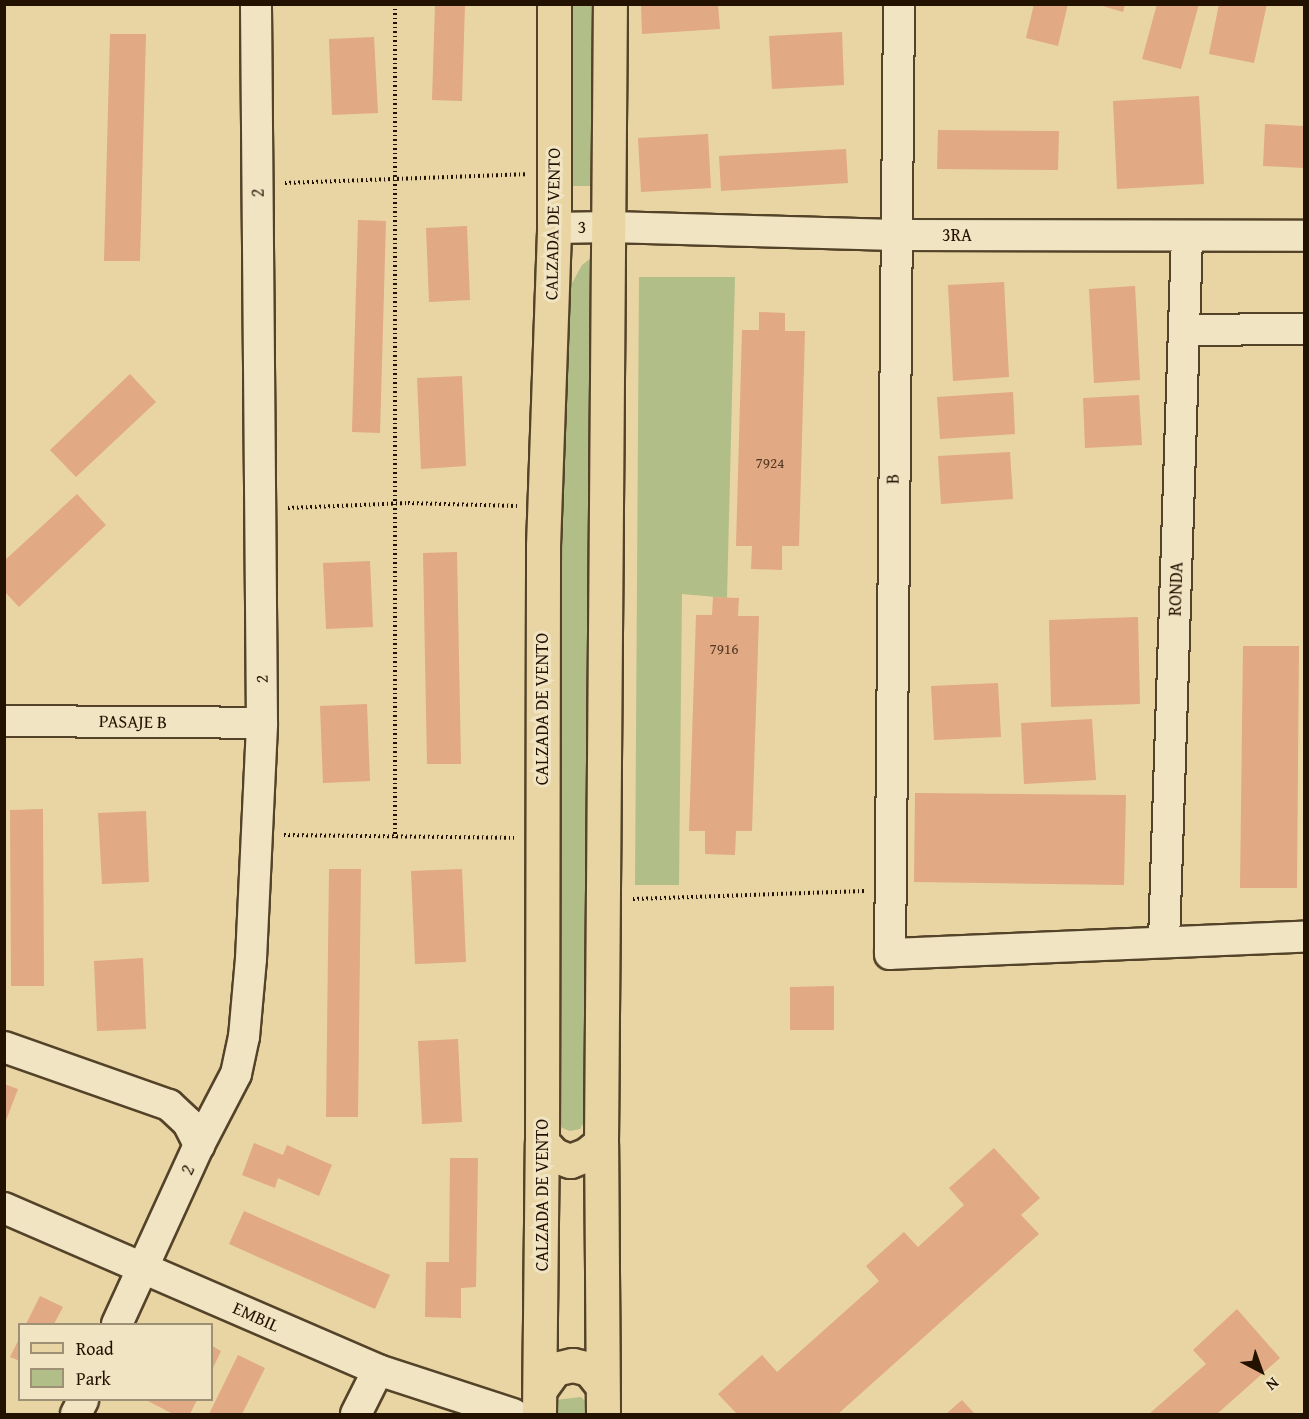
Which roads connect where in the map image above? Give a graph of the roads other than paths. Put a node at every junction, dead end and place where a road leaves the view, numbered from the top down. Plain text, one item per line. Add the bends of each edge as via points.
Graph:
1 (256, 4) edge
2 (554, 4) edge
3 (610, 4) edge
4 (899, 4) edge
5 (610, 227) junction
6 (555, 228) junction
7 (895, 235) junction
8 (1187, 236) junction
9 (1305, 236) edge
10 (1305, 329) edge
11 (1184, 330) junction
12 (4, 720) edge
13 (262, 723) junction
14 (1305, 937) edge
15 (1164, 941) junction
16 (4, 1047) edge
17 (542, 1142) junction
18 (601, 1143) junction
19 (199, 1145) junction
20 (4, 1208) edge
21 (143, 1268) junction
22 (117, 1323) edge
23 (378, 1370) junction
24 (602, 1399) edge
25 (540, 1401) edge
26 (506, 1412) edge
27 (356, 1414) edge

1 - 13 street, 2
2 - 6 main road, CALZADA DE VENTO
3 - 5 main road
4 - 7 street, B
5 - 6 street, 3
5 - 7 street, 3RA
5 - 18 main road
6 - 17 main road, CALZADA DE VENTO via 544,507
7 - 8 street, 3RA
7 - 15 street, B via 890,954
8 - 9 street, 3RA
8 - 11 street, RONDA
10 - 11 street
11 - 15 street, RONDA
12 - 13 street, PASAJE B
13 - 19 street, 2 via 244,1036 236,1074
14 - 15 street
16 - 19 street via 169,1105 188,1123
17 - 18 main road via 554,1155 570,1161
17 - 25 main road, CALZADA DE VENTO
18 - 24 main road
19 - 21 street, 2
20 - 21 street, EMBIL
21 - 22 street, 2
21 - 23 street, EMBIL
23 - 26 street, EMBIL
23 - 27 street
24 - 25 main road via 589,1369 573,1365 555,1369
25 - 26 street via 524,1400

